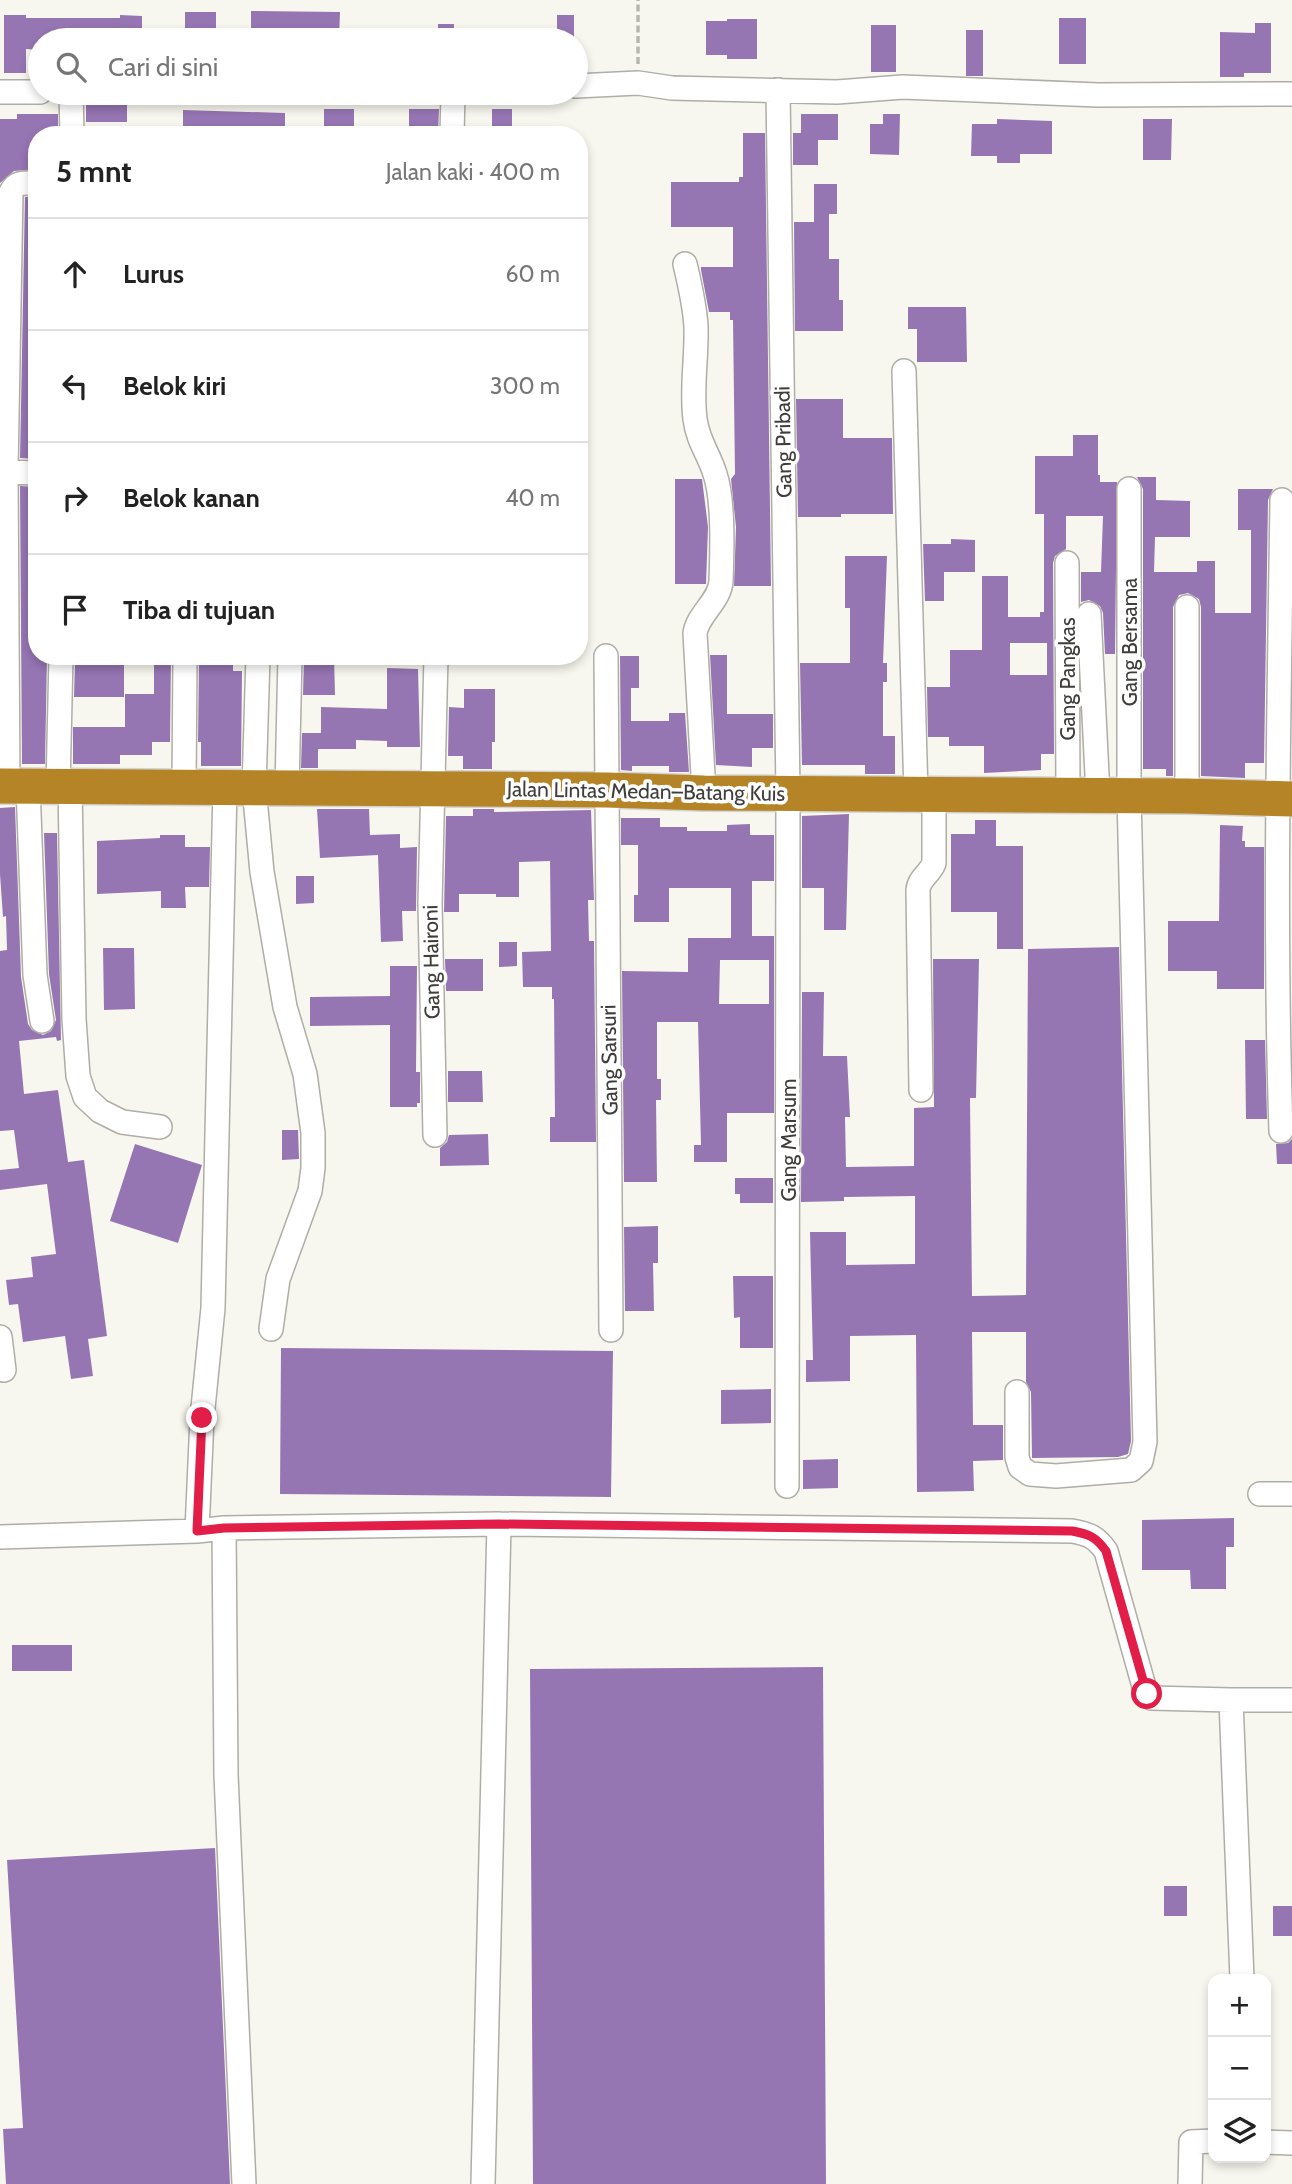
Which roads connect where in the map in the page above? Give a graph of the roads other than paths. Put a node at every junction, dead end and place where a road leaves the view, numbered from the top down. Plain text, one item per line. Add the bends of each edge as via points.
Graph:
1 (588, 85) edge
2 (778, 90) junction
3 (0, 92) edge
4 (28, 92) edge
5 (1292, 94) edge
6 (71, 105) edge
7 (453, 105) edge
8 (72, 126) edge
9 (452, 126) edge
10 (28, 183) edge
11 (685, 264) dead end
12 (904, 370) dead end
13 (6, 472) junction
14 (28, 472) edge
15 (1129, 489) dead end
16 (1282, 500) dead end
17 (1067, 563) dead end
18 (1187, 607) dead end
19 (1089, 614) dead end
20 (606, 656) dead end
21 (59, 665) edge
22 (185, 665) edge
23 (258, 665) edge
24 (288, 665) edge
25 (436, 665) edge
26 (33, 787) edge
27 (184, 788) junction
28 (256, 788) junction
29 (431, 789) junction
30 (606, 790) junction
31 (704, 793) junction
32 (788, 793) junction
33 (925, 794) junction
34 (1098, 795) junction
35 (1187, 796) junction
36 (1285, 799) edge
37 (42, 1021) dead end
38 (921, 1090) dead end
39 (159, 1128) dead end
40 (1281, 1131) dead end
41 (435, 1135) dead end
42 (271, 1329) dead end
43 (611, 1330) dead end
44 (0, 1337) edge
45 (4, 1370) dead end
46 (1017, 1392) dead end
47 (787, 1486) dead end
48 (1260, 1494) dead end
49 (1292, 1494) edge
50 (499, 1524) junction
51 (224, 1528) junction
52 (197, 1531) junction
53 (0, 1537) edge
54 (1231, 1700) junction
55 (1292, 1700) edge
56 (1242, 1974) edge
57 (1208, 2141) edge
58 (1271, 2142) edge
59 (1292, 2143) edge
60 (244, 2184) edge
61 (483, 2184) edge
62 (1190, 2184) edge

1 - 2 street via 638,83
2 - 5 street via 903,87 1098,95
2 - 32 street, Gang Pribadi
3 - 4 street
6 - 8 street
7 - 9 street
10 - 13 street via 15,185 11,192
11 - 31 street via 696,329 695,422 720,494 721,584 696,630
12 - 33 street
13 - 14 street
13 - 26 street
15 - 34 street, Gang Bersama
16 - 36 street
17 - 34 street, Gang Pangkas
18 - 35 street
19 - 34 street
20 - 30 street, Gang Sarsuri
21 - 26 street
22 - 27 street
23 - 28 street
24 - 28 street
25 - 29 street, Gang Haironi
26 - 27 highway, Jalan Lintas Medan–Batang Kuis
26 - 37 street via 35,975
26 - 39 street via 85,1097 121,1122
27 - 28 highway, Jalan Lintas Medan–Batang Kuis
28 - 29 highway, Jalan Lintas Medan–Batang Kuis
28 - 42 street via 267,911 285,1007 305,1074 313,1133 310,1191 278,1279
28 - 52 street via 202,1418
29 - 30 highway, Jalan Lintas Medan–Batang Kuis
29 - 41 street, Gang Haironi
30 - 31 highway, Jalan Lintas Medan–Batang Kuis
30 - 43 street, Gang Sarsuri
31 - 32 highway, Jalan Lintas Medan–Batang Kuis
32 - 33 highway, Jalan Lintas Medan–Batang Kuis
32 - 47 street, Gang Marsum
33 - 34 highway, Jalan Lintas Medan–Batang Kuis
33 - 38 street via 934,863 919,884
34 - 35 highway, Jalan Lintas Medan–Batang Kuis
34 - 46 street via 1145,1428 1141,1461 1131,1470 1030,1474 1020,1467 1017,1457
35 - 36 highway, Jalan Lintas Medan–Batang Kuis
36 - 40 street via 1278,1029
44 - 45 street
48 - 49 street
50 - 51 street
50 - 54 street via 1089,1534 1106,1551 1151,1698
50 - 61 street
51 - 52 street
51 - 60 street via 226,1775
52 - 53 street
54 - 55 street
54 - 56 street
57 - 62 street via 1191,2143
58 - 59 street

